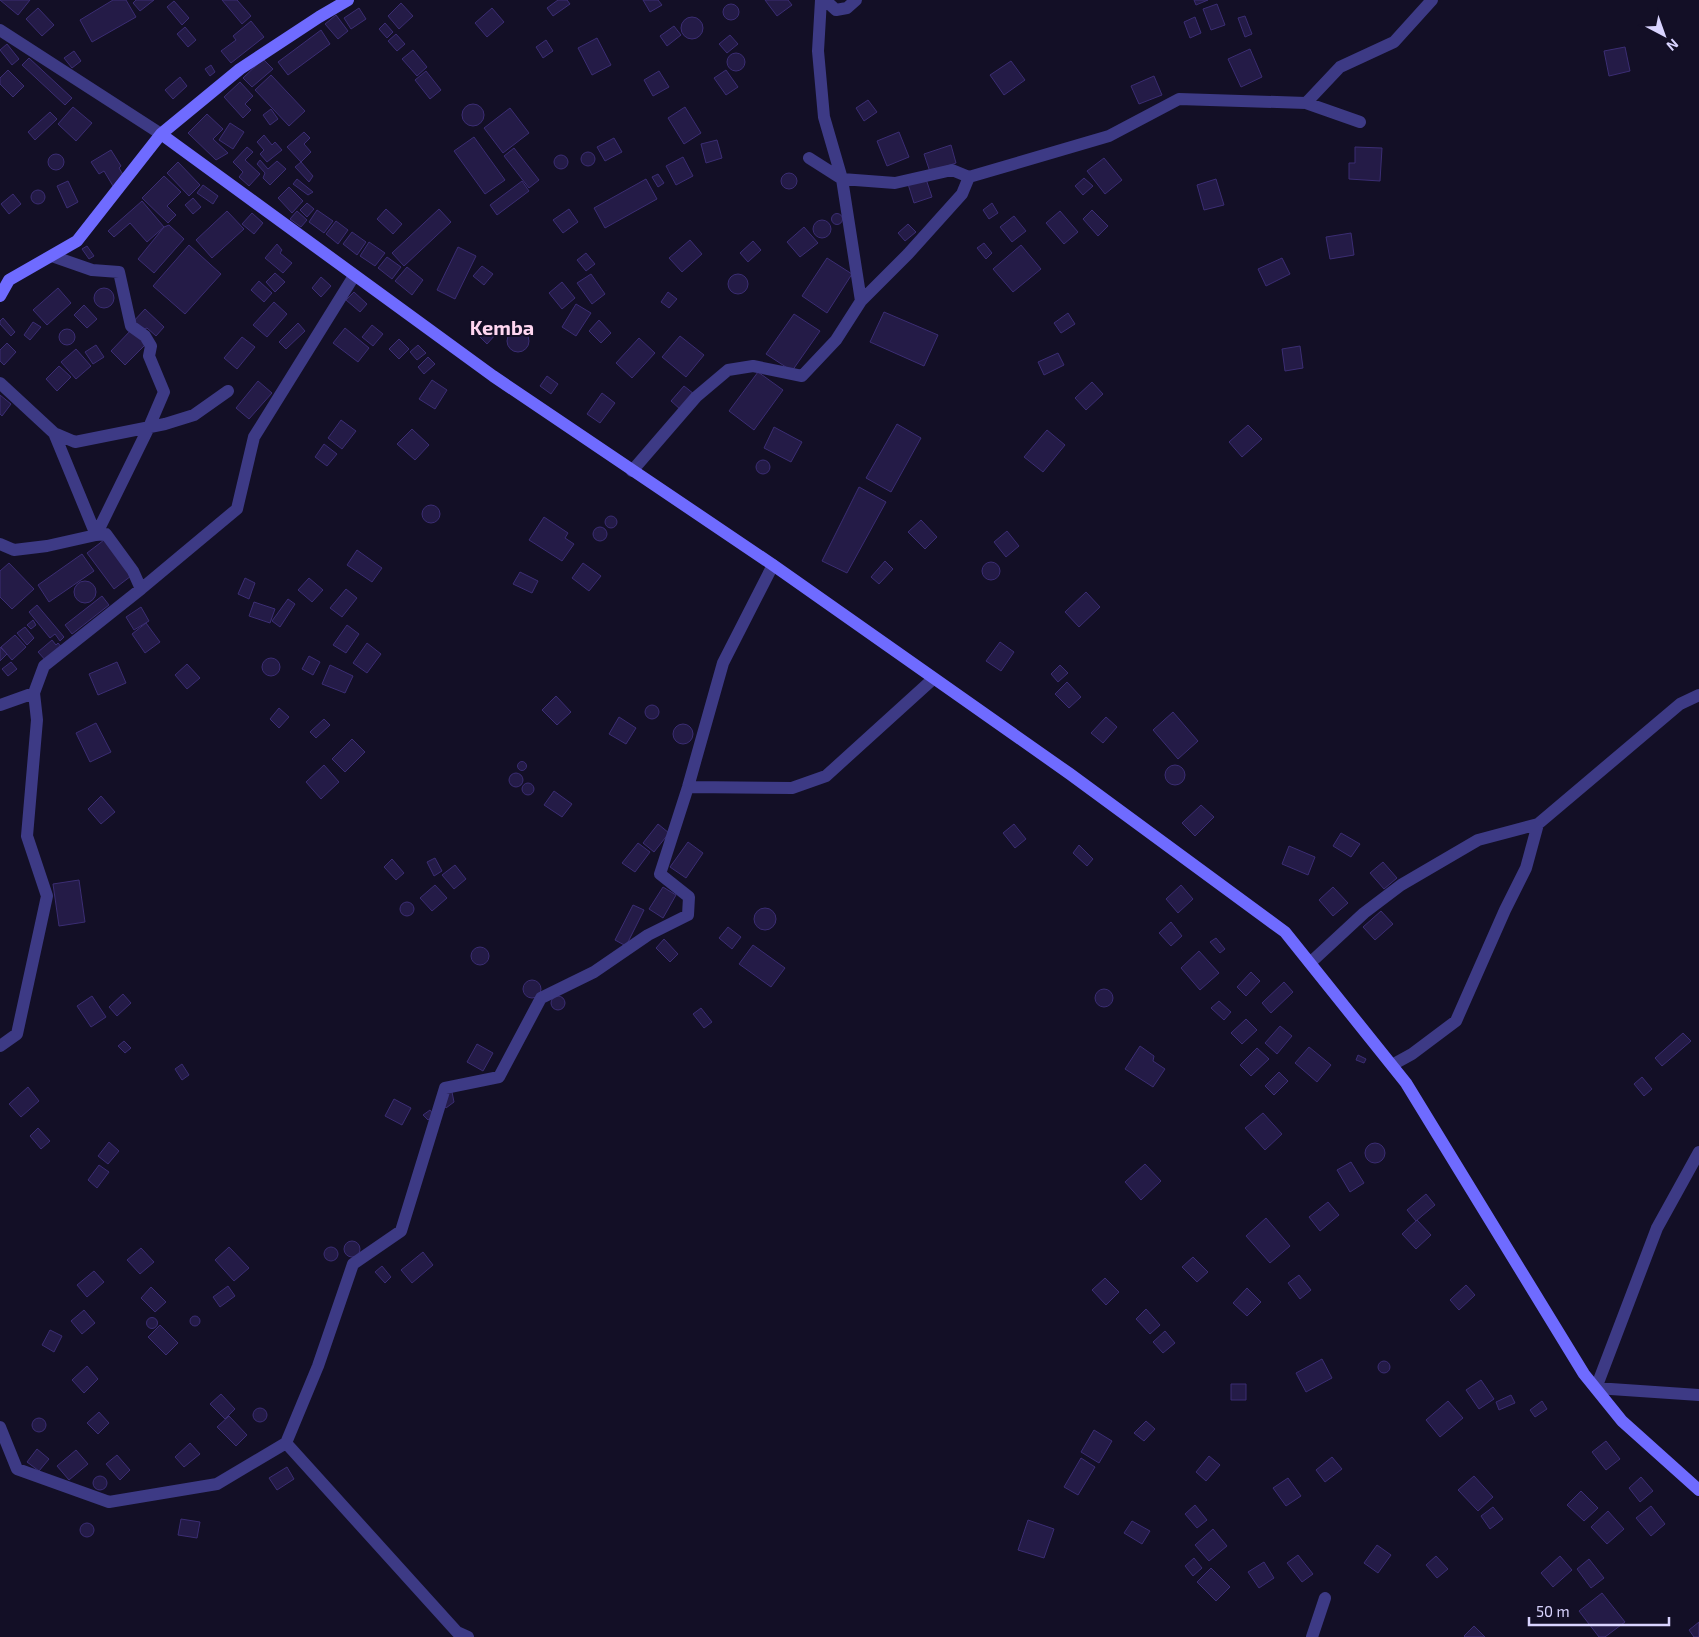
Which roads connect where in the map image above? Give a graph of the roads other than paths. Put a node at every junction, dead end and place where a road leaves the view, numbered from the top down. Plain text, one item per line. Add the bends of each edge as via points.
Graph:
1 (348, 0) edge
2 (821, 0) edge
3 (825, 0) edge
4 (856, 0) edge
5 (1432, 0) edge
6 (0, 30) edge
7 (1306, 103) junction
8 (1360, 122) dead end
9 (161, 134) junction
10 (809, 158) dead end
11 (969, 177) junction
12 (842, 179) junction
13 (52, 256) junction
14 (354, 276) junction
15 (5, 279) edge
16 (0, 296) edge
17 (861, 301) junction
18 (0, 383) edge
19 (228, 391) dead end
20 (149, 427) junction
21 (54, 433) junction
22 (632, 471) junction
23 (96, 535) junction
24 (0, 544) edge
25 (773, 566) junction
26 (141, 589) junction
27 (933, 679) junction
28 (34, 693) junction
29 (1699, 695) edge
30 (0, 705) edge
31 (688, 787) junction
32 (1538, 824) junction
33 (1310, 963) junction
34 (0, 1046) edge
35 (1392, 1065) junction
36 (1699, 1152) edge
37 (1596, 1388) junction
38 (1699, 1395) edge
39 (0, 1427) edge
40 (286, 1443) junction
41 (1699, 1490) edge
42 (1325, 1598) dead end
43 (468, 1637) edge
44 (1312, 1637) edge

1 - 9 main road via 240,69
2 - 12 street via 818,51 824,117
3 - 4 street via 836,10 847,8
5 - 7 street via 1394,42 1340,67
6 - 9 street
7 - 8 street
7 - 11 street via 1179,100 1109,136
9 - 13 main road via 77,241
9 - 14 main road
10 - 12 street
11 - 12 street via 952,170 895,183
11 - 17 street via 962,194
12 - 17 street
13 - 15 main road
13 - 20 street via 92,270 119,272 132,326 145,336 151,346 149,356 164,392
14 - 22 main road
14 - 26 street via 254,438 237,509
15 - 16 main road
17 - 22 street via 836,340 802,376 753,366 728,370 696,397
18 - 21 street
19 - 20 street via 194,415
20 - 21 street via 75,442
20 - 23 street
21 - 23 street
22 - 25 main road
23 - 24 street via 14,550
23 - 26 street via 106,534 133,571
25 - 27 main road
25 - 31 street via 723,663
26 - 28 street via 44,666
27 - 31 street via 826,776 792,788
27 - 33 main road via 1070,774 1285,932
28 - 30 street
28 - 34 street via 37,720 27,836 46,896 17,1034
29 - 32 street via 1680,704
31 - 40 street via 660,874 689,897 688,915 648,936 594,972 541,998 498,1077 445,1088 401,1231 353,1264 318,1366
32 - 33 street via 1478,840 1401,885 1364,913
32 - 35 street via 1526,868 1456,1021
33 - 35 main road
35 - 37 main road via 1584,1374
36 - 37 street via 1657,1228
37 - 38 street
37 - 41 main road via 1622,1421
39 - 40 street via 17,1469 108,1502 217,1484
40 - 43 street via 457,1632
42 - 44 street

